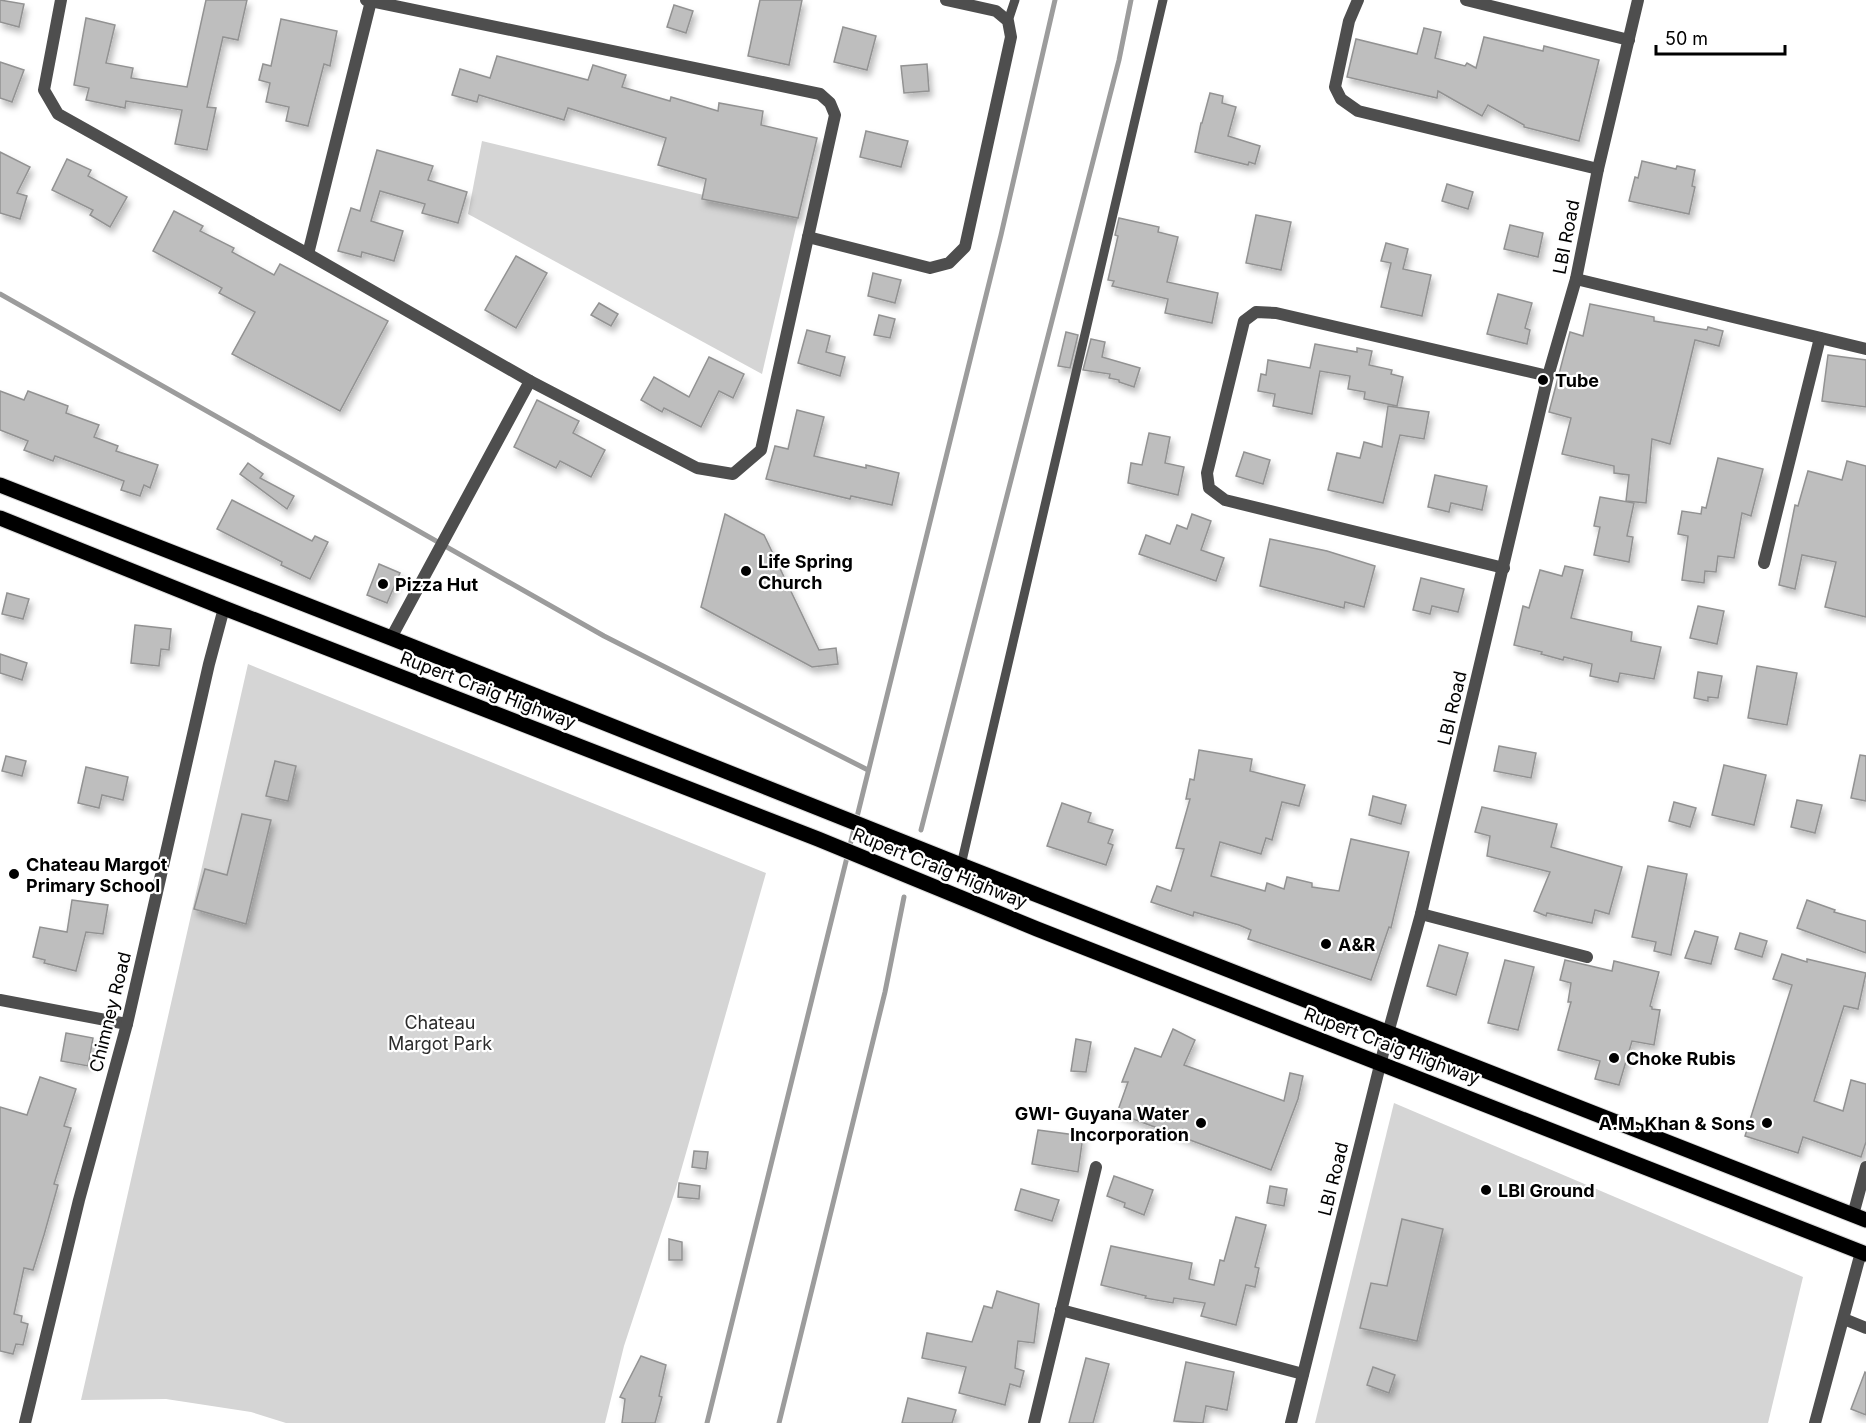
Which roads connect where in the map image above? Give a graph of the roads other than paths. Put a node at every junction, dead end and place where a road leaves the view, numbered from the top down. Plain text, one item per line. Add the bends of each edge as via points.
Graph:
1 (61, 0) edge
2 (946, 0) edge
3 (1015, 0) edge
4 (1162, 0) edge
5 (1358, 0) edge
6 (1466, 0) edge
7 (1638, 0) edge
8 (368, 1) edge
9 (1008, 21) junction
10 (1629, 40) junction
11 (1598, 169) junction
12 (808, 237) junction
13 (308, 254) junction
14 (1576, 279) junction
15 (1820, 338) junction
16 (1866, 349) edge
17 (1548, 376) junction
18 (530, 381) junction
19 (0, 486) edge
20 (0, 518) edge
21 (1764, 563) dead end
22 (1504, 568) junction
23 (224, 608) junction
24 (391, 638) junction
25 (961, 865) junction
26 (1421, 915) junction
27 (1587, 957) dead end
28 (0, 1000) edge
29 (127, 1024) junction
30 (1388, 1033) junction
31 (1380, 1062) junction
32 (1095, 1167) dead end
33 (1866, 1167) edge
34 (1860, 1218) edge
35 (1863, 1253) edge
36 (1062, 1310) junction
37 (1844, 1319) junction
38 (1866, 1328) edge
39 (1303, 1374) junction
40 (25, 1423) edge
41 (1034, 1423) edge
42 (1291, 1423) edge
43 (1815, 1423) edge

1 - 13 street via 44,90 58,114
2 - 9 street via 996,11
3 - 9 lane
4 - 25 lane
5 - 11 street via 1349,21 1335,87 1341,99 1358,111
6 - 10 street
7 - 10 street, LBI Road
8 - 12 street via 820,94 835,115
8 - 13 street
9 - 12 street via 1011,37 965,247 949,263 930,268
10 - 11 street, LBI Road
11 - 14 street, LBI Road
12 - 18 street via 761,450 733,474 697,468
13 - 18 street
14 - 15 street
14 - 17 street, LBI Road
15 - 16 street
15 - 21 street
17 - 22 street, LBI Road
17 - 22 street via 1276,313 1256,312 1244,321 1207,473 1209,488 1225,500
18 - 24 street
19 - 24 main road, Rupert Craig Highway
20 - 23 main road, Rupert Craig Highway
22 - 26 street, LBI Road
23 - 29 street, Chimney Road
23 - 31 main road, Rupert Craig Highway
24 - 25 main road, Rupert Craig Highway
25 - 30 main road, Rupert Craig Highway
26 - 27 street
26 - 30 street, LBI Road
28 - 29 street
29 - 40 street, Chimney Road
30 - 31 street, LBI Road
30 - 34 main road, Rupert Craig Highway
31 - 35 main road, Rupert Craig Highway
31 - 39 street, LBI Road
32 - 36 street
33 - 34 street
35 - 37 street
36 - 39 street
36 - 41 street
37 - 38 street
37 - 43 street
39 - 42 street, LBI Road

